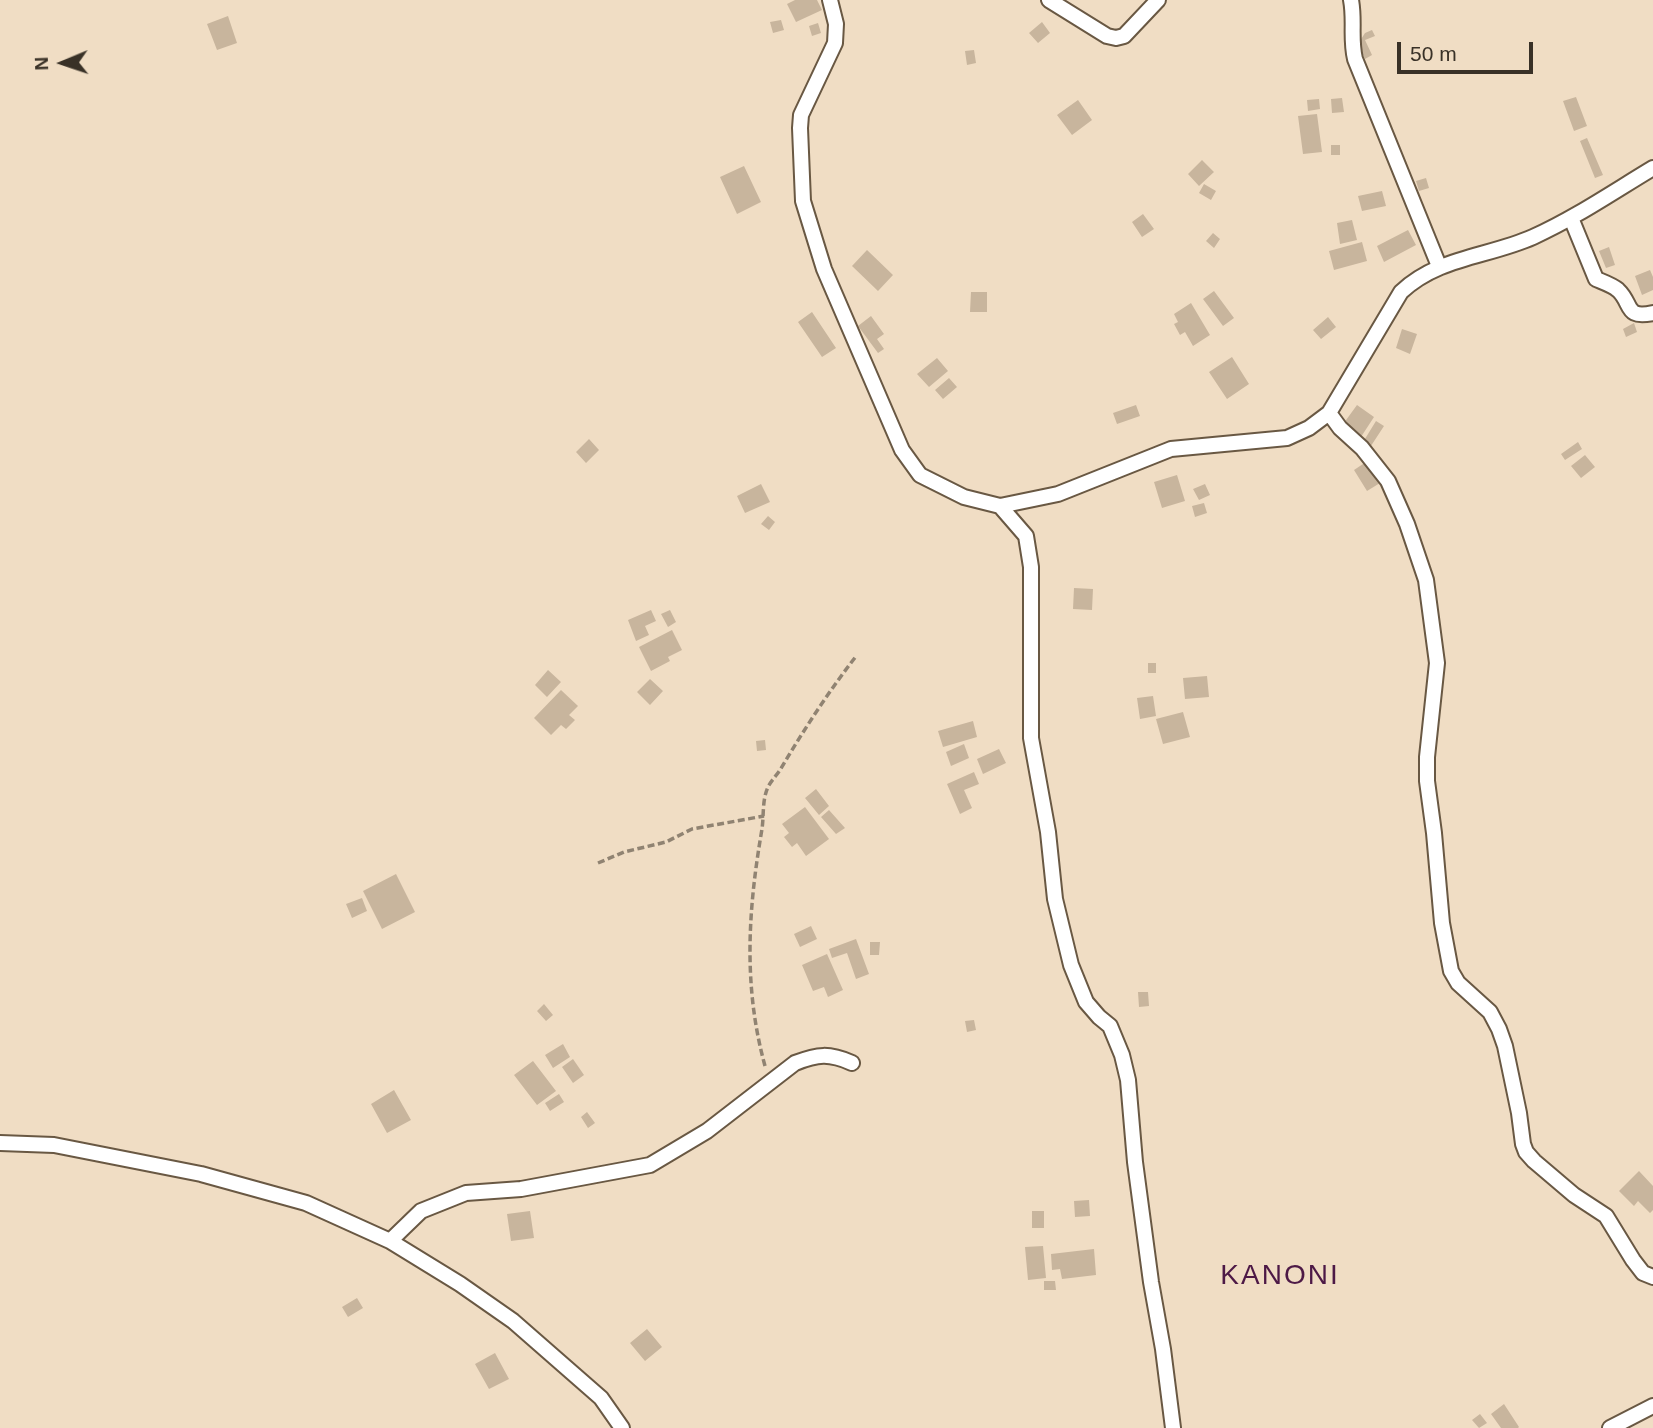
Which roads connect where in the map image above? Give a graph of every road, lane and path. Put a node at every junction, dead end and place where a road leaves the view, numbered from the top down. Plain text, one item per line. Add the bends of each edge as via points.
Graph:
1 (830, 0) edge
2 (1049, 0) edge
3 (1158, 0) edge
4 (1351, 0) edge
5 (1653, 168) edge
6 (1571, 218) junction
7 (1439, 266) junction
8 (1653, 313) edge
9 (1329, 413) junction
10 (1000, 506) junction
11 (857, 655) dead end
12 (764, 816) junction
13 (598, 863) dead end
14 (852, 1063) dead end
15 (770, 1082) junction
16 (0, 1143) edge
17 (390, 1241) junction
18 (1653, 1278) edge
19 (1653, 1405) edge
20 (622, 1428) edge
21 (1173, 1428) edge
22 (1610, 1428) edge

1 - 10 street via 835,43 801,115 800,128 803,201 824,269 902,450 920,475 964,497
2 - 3 street via 1116,38 1124,36
4 - 7 street via 1355,59
5 - 6 street
6 - 7 street via 1531,238
6 - 8 street via 1596,279 1617,288 1630,311 1641,316
7 - 9 street via 1401,292
9 - 10 street via 1287,438 1171,449 1058,494
9 - 18 street via 1388,481 1426,580 1437,663 1427,781 1451,971 1490,1012 1499,1029 1527,1152 1574,1195 1606,1216 1633,1260
10 - 21 street via 1026,536 1031,567 1031,738 1055,899 1071,965 1086,1002 1110,1027 1128,1080
11 - 12 path via 769,784
12 - 13 path via 692,829
12 - 15 path via 749,961 759,1043
14 - 15 street via 834,1055 811,1057 794,1063
15 - 17 street via 707,1131 650,1165 521,1189 466,1193 421,1210
16 - 17 street via 54,1145 201,1174 306,1203
17 - 20 street via 513,1321 601,1398
19 - 22 street

